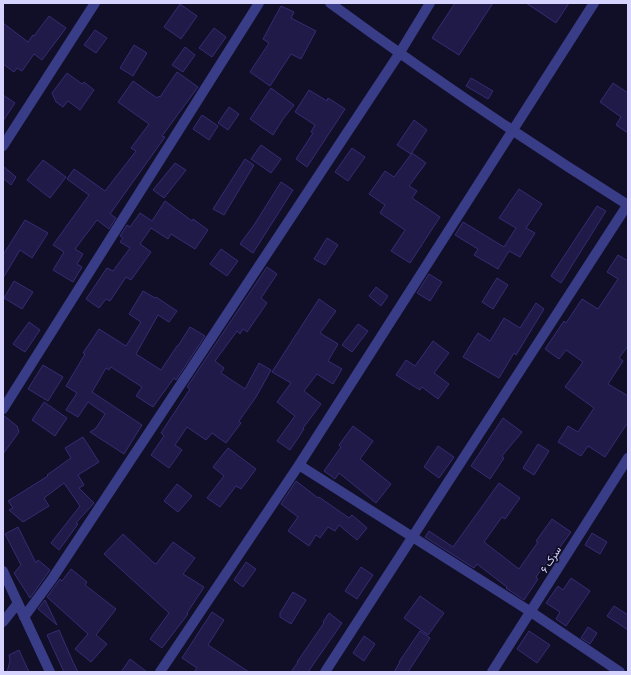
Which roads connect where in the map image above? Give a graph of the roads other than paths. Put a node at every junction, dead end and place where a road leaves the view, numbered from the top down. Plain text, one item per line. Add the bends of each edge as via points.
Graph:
1 (95, 3) edge
2 (259, 3) edge
3 (330, 3) edge
4 (430, 3) edge
5 (594, 3) edge
6 (399, 54) junction
7 (512, 131) junction
8 (3, 146) edge
9 (628, 205) edge
10 (3, 409) edge
11 (628, 458) edge
12 (299, 465) junction
13 (413, 537) junction
14 (3, 571) edge
15 (18, 604) junction
16 (531, 612) junction
17 (24, 617) junction
18 (3, 622) edge
19 (50, 672) edge
20 (160, 672) edge
21 (325, 672) edge
22 (492, 672) edge
23 (620, 672) edge

1 - 8 street
2 - 10 street
3 - 6 street
4 - 6 street
5 - 7 street
6 - 7 street
6 - 17 street via 52,579
7 - 9 street
7 - 12 street
9 - 13 street
11 - 16 street, سرک ۶
12 - 13 street
12 - 20 street
13 - 16 street
13 - 21 street
14 - 15 street
15 - 17 street
15 - 18 street
16 - 22 street, سرک ۶
16 - 23 street
17 - 19 street

